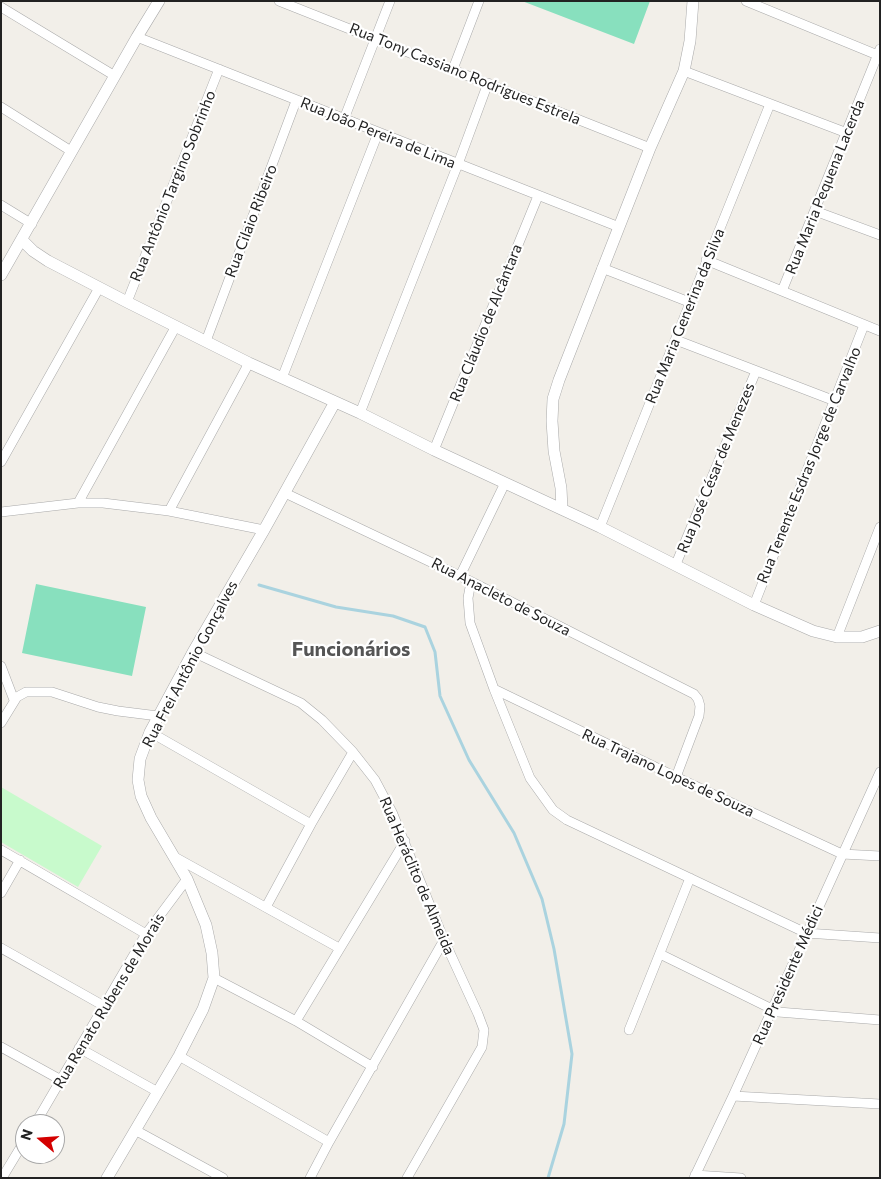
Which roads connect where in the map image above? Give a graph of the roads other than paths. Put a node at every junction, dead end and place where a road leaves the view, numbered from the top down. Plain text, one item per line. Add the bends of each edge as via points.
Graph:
1 (159, 1) edge
2 (279, 1) edge
3 (390, 1) edge
4 (479, 1) edge
5 (693, 1) edge
6 (746, 1) edge
7 (1, 7) edge
8 (137, 37) junction
9 (375, 38) junction
10 (879, 53) edge
11 (453, 69) junction
12 (219, 70) junction
13 (684, 71) junction
14 (115, 76) junction
15 (488, 83) junction
16 (296, 101) junction
17 (770, 104) junction
18 (1, 107) edge
19 (344, 119) junction
20 (378, 133) junction
21 (846, 133) junction
22 (650, 148) junction
23 (72, 151) junction
24 (458, 164) junction
25 (538, 196) junction
26 (1, 205) edge
27 (815, 211) junction
28 (32, 224) junction
29 (619, 227) junction
30 (880, 235) edge
31 (22, 240) junction
32 (706, 260) junction
33 (602, 268) junction
34 (1, 275) edge
35 (99, 288) junction
36 (782, 291) junction
37 (127, 302) junction
38 (689, 302) junction
39 (864, 325) junction
40 (176, 326) junction
41 (880, 331) edge
42 (676, 340) junction
43 (206, 341) junction
44 (249, 363) junction
45 (756, 371) junction
46 (282, 378) junction
47 (834, 401) junction
48 (335, 402) junction
49 (360, 413) junction
50 (434, 450) junction
51 (1, 462) edge
52 (504, 483) junction
53 (285, 493) junction
54 (78, 503) junction
55 (562, 509) junction
56 (169, 511) junction
57 (1, 512) edge
58 (880, 526) edge
59 (600, 527) junction
60 (264, 530) junction
61 (676, 564) junction
62 (460, 576) junction
63 (471, 582) junction
64 (754, 605) junction
65 (880, 631) edge
66 (837, 637) junction
67 (193, 652) junction
68 (1, 666) edge
69 (494, 689) junction
70 (14, 700) junction
71 (158, 716) junction
72 (1, 723) edge
73 (150, 732) junction
74 (353, 752) junction
75 (879, 774) edge
76 (676, 777) junction
77 (311, 824) junction
78 (405, 841) junction
79 (1, 850) edge
80 (842, 854) junction
81 (172, 856) junction
82 (880, 856) edge
83 (20, 860) junction
84 (690, 878) junction
85 (187, 879) junction
86 (1, 893) edge
87 (266, 907) junction
88 (806, 932) junction
89 (146, 934) junction
90 (880, 938) edge
91 (444, 940) junction
92 (1, 948) edge
93 (339, 948) junction
94 (660, 954) junction
95 (214, 978) junction
96 (104, 1006) junction
97 (772, 1010) junction
98 (880, 1020) edge
99 (296, 1022) junction
100 (629, 1030) dead end
101 (1, 1047) edge
102 (79, 1048) junction
103 (179, 1056) junction
104 (373, 1067) junction
105 (61, 1080) junction
106 (158, 1092) junction
107 (733, 1096) junction
108 (880, 1104) edge
109 (41, 1114) edge
110 (135, 1130) junction
111 (329, 1142) junction
112 (15, 1157) edge
113 (695, 1177) edge
114 (2, 1178) edge
115 (107, 1178) edge
116 (223, 1178) edge
117 (310, 1178) edge
118 (407, 1178) edge
119 (740, 1178) edge

1 - 8 street
2 - 9 street, Rua Tony Cassiano Rodrigues Estrela
3 - 9 street
4 - 11 street
5 - 13 street
6 - 10 street
7 - 14 street
8 - 12 street, Rua João Pereira de Lima
8 - 14 street
9 - 11 street, Rua Tony Cassiano Rodrigues Estrela
9 - 19 street
10 - 21 street, Rua Maria Pequena Lacerda
11 - 15 street, Rua Tony Cassiano Rodrigues Estrela
12 - 16 street, Rua João Pereira de Lima
12 - 37 street, Rua Antônio Targino Sobrinho
13 - 17 street
13 - 22 street
14 - 23 street
15 - 22 street, Rua Tony Cassiano Rodrigues Estrela
15 - 24 street
16 - 19 street, Rua João Pereira de Lima
16 - 43 street, Rua Cilaio Ribeiro
17 - 21 street
17 - 32 street, Rua Maria Generina da Silva
18 - 23 street
19 - 20 street, Rua João Pereira de Lima
20 - 24 street, Rua João Pereira de Lima
20 - 46 street
21 - 27 street, Rua Maria Pequena Lacerda
22 - 29 street
23 - 28 street
24 - 25 street, Rua João Pereira de Lima
24 - 49 street
25 - 29 street, Rua João Pereira de Lima
25 - 50 street, Rua Cláudio de Alcântara
26 - 28 street
27 - 30 street
27 - 36 street, Rua Maria Pequena Lacerda
28 - 31 street
29 - 33 street
31 - 34 street
31 - 35 street via 48,261
32 - 36 street
32 - 38 street, Rua Maria Generina da Silva
33 - 38 street
33 - 55 street via 553,400 554,451
35 - 37 street
35 - 51 street
36 - 39 street
37 - 40 street
38 - 42 street, Rua Maria Generina da Silva
39 - 41 street
39 - 47 street, Rua Tenente Esdras Jorge de Carvalho
40 - 43 street
40 - 54 street
42 - 45 street
42 - 59 street, Rua Maria Generina da Silva
43 - 44 street
44 - 46 street
44 - 56 street
45 - 47 street
45 - 61 street, Rua José César de Menezes
46 - 48 street
47 - 64 street, Rua Tenente Esdras Jorge de Carvalho
48 - 49 street
48 - 53 street, Rua Frei Antônio Gonçalves
49 - 50 street
50 - 52 street
52 - 55 street
52 - 62 street
53 - 60 street, Rua Frei Antônio Gonçalves
53 - 62 street, Rua Anacleto de Souza
54 - 56 street
54 - 57 street
55 - 59 street
56 - 60 street
58 - 66 street
59 - 61 street
60 - 67 street, Rua Frei Antônio Gonçalves
61 - 64 street
62 - 63 street, Rua Anacleto de Souza
63 - 69 street via 468,598 470,623
63 - 76 street, Rua Anacleto de Souza via 689,691 698,699 699,716
64 - 66 street via 813,631
65 - 66 street via 862,637
67 - 71 street, Rua Frei Antônio Gonçalves
67 - 74 street, Rua Heráclito de Almeida via 301,703
68 - 70 street
69 - 76 street, Rua Trajano Lopes de Souza
69 - 84 street via 530,778 553,810 567,820
70 - 71 street via 26,692 52,692 98,706
70 - 72 street
71 - 73 street, Rua Frei Antônio Gonçalves
73 - 77 street
73 - 81 street, Rua Frei Antônio Gonçalves via 140,759 138,780 141,796
74 - 77 street
74 - 78 street, Rua Heráclito de Almeida via 375,780
75 - 80 street, Rua Presidente Médici
76 - 80 street, Rua Trajano Lopes de Souza
77 - 87 street
78 - 91 street, Rua Heráclito de Almeida
78 - 93 street
79 - 83 street
80 - 82 street
80 - 88 street, Rua Presidente Médici
81 - 85 street, Rua Frei Antônio Gonçalves
81 - 87 street
83 - 86 street
83 - 89 street
84 - 88 street
84 - 94 street
85 - 89 street, Rua Renato Rubens de Morais
85 - 95 street, Rua Frei Antônio Gonçalves via 206,925
87 - 93 street
88 - 90 street
88 - 97 street, Rua Presidente Médici
89 - 96 street, Rua Renato Rubens de Morais
91 - 104 street
91 - 118 street, Rua Heráclito de Almeida via 484,1030 482,1047
92 - 96 street
93 - 99 street
94 - 97 street
94 - 100 street
95 - 99 street
95 - 103 street, Rua Frei Antônio Gonçalves
96 - 102 street, Rua Renato Rubens de Morais
97 - 98 street via 784,1014
97 - 107 street, Rua Presidente Médici
99 - 104 street
101 - 105 street
102 - 105 street, Rua Renato Rubens de Morais
102 - 106 street
103 - 106 street, Rua Frei Antônio Gonçalves
103 - 111 street
104 - 111 street
105 - 109 street, Rua Renato Rubens de Morais
106 - 110 street, Rua Frei Antônio Gonçalves
107 - 108 street
107 - 113 street, Rua Presidente Médici
110 - 115 street, Rua Frei Antônio Gonçalves
110 - 116 street
111 - 117 street
112 - 114 street
113 - 119 street

